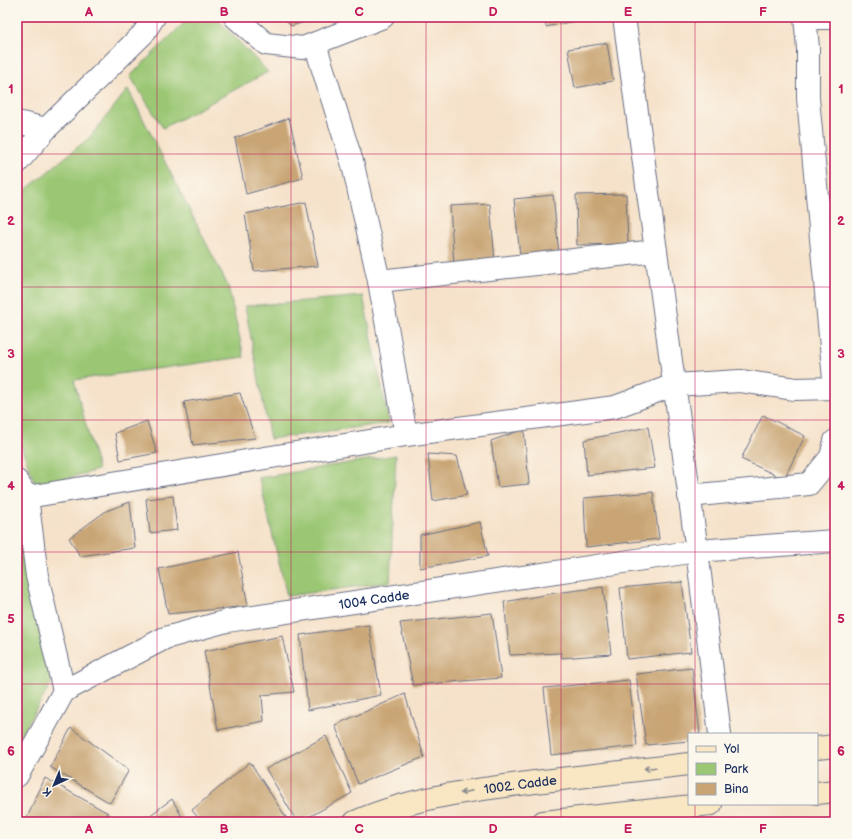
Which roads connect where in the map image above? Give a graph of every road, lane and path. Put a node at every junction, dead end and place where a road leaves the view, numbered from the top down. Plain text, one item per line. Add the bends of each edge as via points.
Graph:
1 (154, 17) edge
2 (235, 17) edge
3 (383, 17) edge
4 (624, 17) edge
5 (805, 17) edge
6 (835, 18) edge
7 (315, 44) junction
8 (17, 122) edge
9 (46, 129) junction
10 (17, 164) edge
11 (656, 251) junction
12 (379, 281) junction
13 (674, 385) junction
14 (835, 389) edge
15 (406, 435) junction
16 (835, 441) edge
17 (22, 489) edge
18 (689, 496) junction
19 (835, 541) edge
20 (697, 551) junction
21 (64, 691) junction
22 (720, 733) edge
23 (835, 746) edge
24 (818, 748) edge
25 (688, 764) edge
26 (17, 776) edge
27 (835, 791) edge
28 (818, 793) edge
29 (702, 805) edge
30 (355, 822) edge
31 (543, 822) edge

1 - 9 street via 143,34
2 - 7 street via 266,44 303,48
3 - 7 street
4 - 11 street
5 - 6 street
5 - 14 street via 808,98
7 - 12 street via 353,165
8 - 9 street
9 - 10 street
11 - 12 street
11 - 13 street
12 - 15 street
13 - 14 street via 740,381 795,389
13 - 15 street via 615,407
13 - 18 street
15 - 17 street
16 - 18 street via 831,457 809,484
17 - 21 street via 37,576
18 - 20 street
19 - 20 street, 1004 Cadde
20 - 21 street, 1004 Cadde via 227,621 165,638
20 - 22 street
21 - 26 street
23 - 24 main road
25 -> 30 main road, 1002. Cadde via 478,790 394,808
27 - 28 main road
29 - 31 main road

